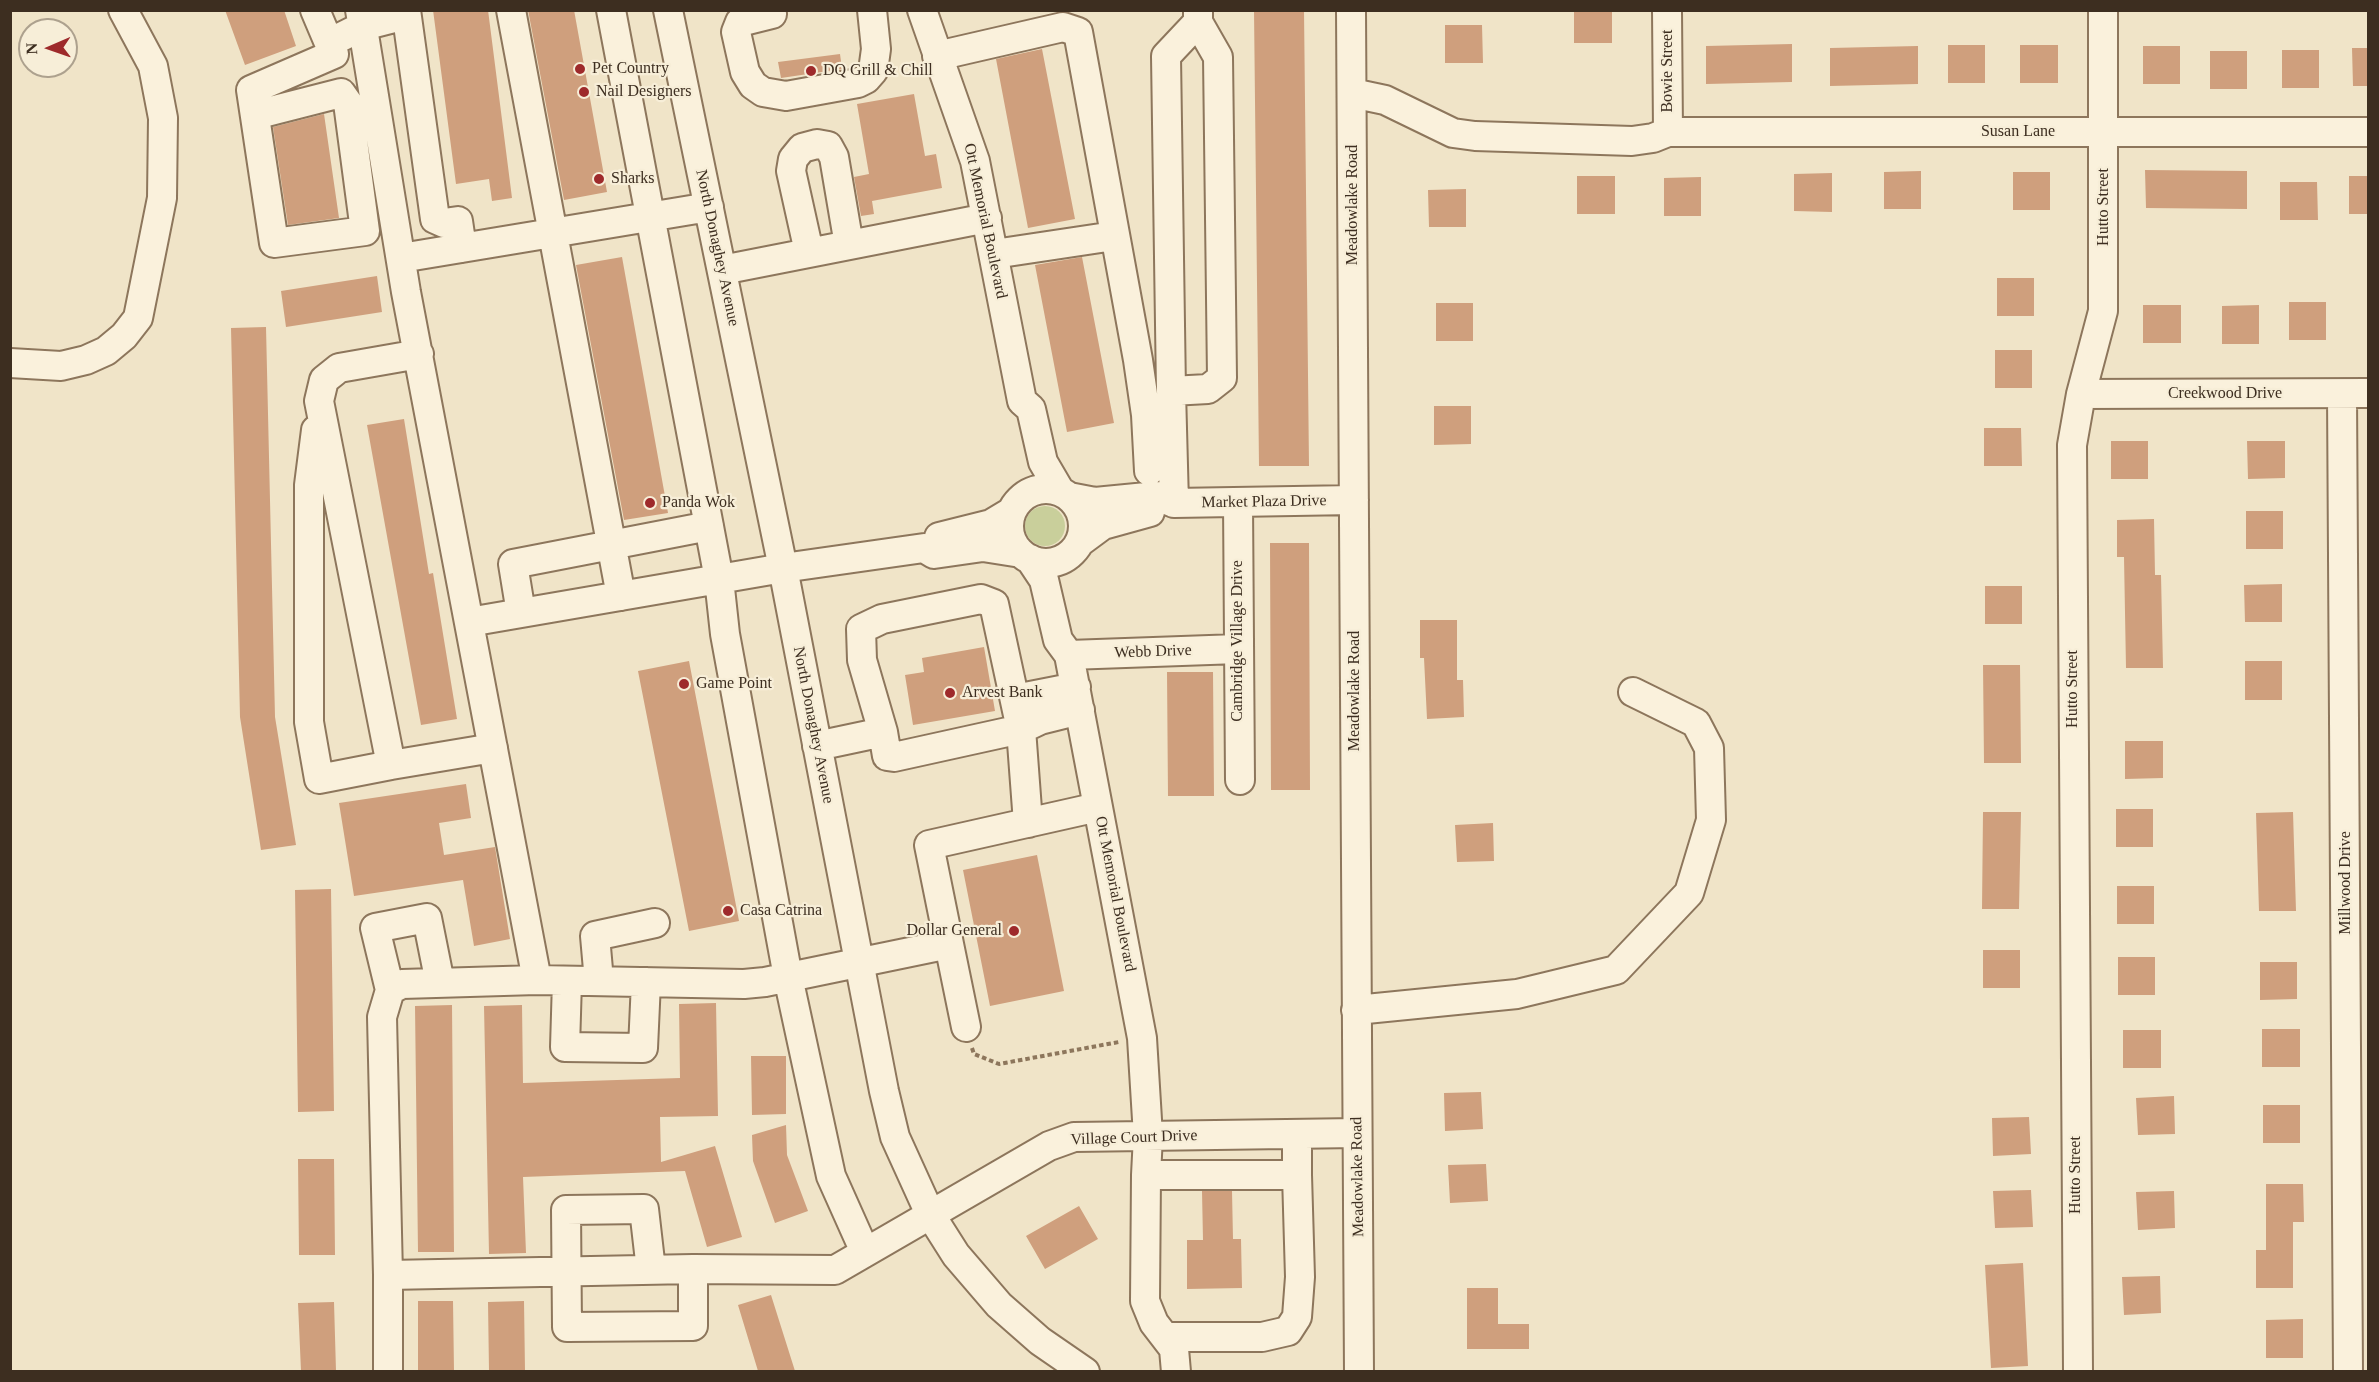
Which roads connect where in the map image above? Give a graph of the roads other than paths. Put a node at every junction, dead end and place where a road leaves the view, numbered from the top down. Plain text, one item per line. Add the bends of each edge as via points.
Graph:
1 (123, 10) edge
2 (315, 10) edge
3 (511, 10) edge
4 (611, 10) edge
5 (668, 10) edge
6 (873, 10) edge
7 (922, 10) edge
8 (1351, 10) edge
9 (1667, 10) edge
10 (2103, 10) edge
11 (778, 12) edge
12 (406, 13) edge
13 (1198, 16) edge
14 (361, 18) edge
15 (329, 43) junction
16 (937, 56) junction
17 (1352, 93) junction
18 (362, 99) junction
19 (255, 115) junction
20 (1668, 132) junction
21 (2104, 132) junction
22 (2368, 132) edge
23 (392, 202) junction
24 (709, 207) junction
25 (362, 208) junction
26 (652, 216) junction
27 (987, 218) junction
28 (554, 232) junction
29 (1114, 236) junction
30 (849, 244) junction
31 (462, 248) junction
32 (809, 252) junction
33 (994, 254) junction
34 (400, 258) junction
35 (722, 270) junction
36 (419, 354) junction
37 (10, 363) edge
38 (1171, 391) junction
39 (2355, 393) edge
40 (2081, 394) junction
41 (319, 401) junction
42 (1022, 401) junction
43 (1149, 471) dead end
44 (1065, 494) junction
45 (1354, 500) junction
46 (1174, 502) junction
47 (1238, 502) junction
48 (1015, 506) junction
49 (709, 526) junction
50 (612, 545) junction
51 (1076, 546) junction
52 (924, 548) junction
53 (1025, 556) junction
54 (783, 568) junction
55 (719, 579) junction
56 (621, 596) junction
57 (521, 613) junction
58 (469, 622) junction
59 (1238, 650) junction
60 (1069, 655) junction
61 (1633, 692) dead end
62 (1078, 698) junction
63 (1015, 699) junction
64 (1021, 729) junction
65 (883, 732) junction
66 (817, 746) junction
67 (493, 748) junction
68 (2357, 749) edge
69 (391, 765) junction
70 (1240, 780) dead end
71 (1098, 807) junction
72 (1028, 823) junction
73 (655, 923) dead end
74 (949, 944) junction
75 (859, 962) junction
76 (788, 977) junction
77 (537, 980) junction
78 (567, 981) junction
79 (599, 981) junction
80 (646, 982) junction
81 (440, 983) junction
82 (390, 990) junction
83 (1356, 1010) junction
84 (966, 1027) road end
85 (2357, 1030) edge
86 (1357, 1133) junction
87 (1297, 1134) junction
88 (1148, 1136) junction
89 (1146, 1175) junction
90 (1297, 1175) junction
91 (930, 1214) junction
92 (865, 1252) junction
93 (693, 1269) junction
94 (651, 1270) junction
95 (567, 1272) junction
96 (388, 1275) junction
97 (1167, 1337) junction
98 (388, 1371) edge
99 (1085, 1371) edge
100 (1176, 1371) edge
101 (1359, 1371) edge
102 (2078, 1371) edge
103 (2348, 1371) edge

1 - 37 street via 153,66 163,118 162,198 138,318 106,351 86,360 61,366
2 - 15 street
3 - 28 street
4 - 26 street
5 - 24 street, North Donaghey Avenue
6 - 11 street via 876,49 873,70 866,79 786,96 763,92 753,85 745,72 736,32 740,22
7 - 16 street, Ott Memorial Boulevard
8 - 17 street, Meadowlake Road
9 - 20 street, Bowie Street
10 - 21 street, Hutto Street
12 - 14 street
12 - 31 street via 435,219 444,223 458,221
13 - 38 street via 1166,56
13 - 38 street via 1218,57 1222,378 1208,389
14 - 15 street
14 - 18 street
15 - 19 street via 333,54 251,90
16 - 27 street, Ott Memorial Boulevard via 975,161
16 - 29 street via 1062,27 1078,32
17 - 20 street, Susan Lane via 1385,100 1453,134 1632,141
17 - 45 street, Meadowlake Road
18 - 19 street via 341,93
18 - 23 street
18 - 25 street
19 - 25 street via 274,243 365,231
20 - 21 street, Susan Lane
21 - 22 street, Susan Lane
21 - 40 street, Hutto Street via 2103,311
23 - 25 street
23 - 34 street
24 - 26 street
24 - 35 street, North Donaghey Avenue
26 - 28 street
26 - 49 street
27 - 30 street
27 - 33 street, Ott Memorial Boulevard
28 - 31 street
28 - 50 street
29 - 33 street
29 - 43 street via 1140,371
30 - 32 street
30 - 32 street via 834,157 828,146 817,144 802,148 793,159 791,171
31 - 34 street
32 - 35 street
33 - 42 street, Ott Memorial Boulevard
34 - 36 street
35 - 54 street, North Donaghey Avenue
36 - 41 street via 339,368 324,380
36 - 58 street
38 - 46 street
39 - 40 street, Creekwood Drive
39 - 68 street, Millwood Drive
40 - 102 street, Hutto Street via 2072,445
41 - 69 street
41 - 69 street via 309,485 309,722 319,779
42 - 44 street, Ott Memorial Boulevard via 1031,409 1043,462
42 - 48 street, Ott Memorial Boulevard via 1015,413 1024,466
44 - 46 street, Market Plaza Drive via 1101,502 1157,496
44 - 48 street via 1038,489
44 - 51 street via 1082,518
45 - 47 street, Market Plaza Drive
45 - 83 street, Meadowlake Road
46 - 47 street, Market Plaza Drive
46 - 51 street, Market Plaza Drive via 1103,525
47 - 59 street, Cambridge Village Drive
48 - 52 street via 991,524 931,538
48 - 53 street via 1010,534
49 - 50 street
49 - 55 street
50 - 56 street
50 - 57 street via 513,564
51 - 53 street via 1065,558 1052,563
51 - 60 street, Ott Memorial Boulevard via 1067,586 1076,639
52 - 53 street via 934,554 983,547
52 - 54 street
53 - 60 street, Ott Memorial Boulevard via 1044,580 1058,640
54 - 55 street
54 - 66 street, North Donaghey Avenue
55 - 56 street
55 - 76 street via 725,634
56 - 57 street
57 - 58 street
58 - 67 street
59 - 60 street, Webb Drive
59 - 70 street, Cambridge Village Drive
60 - 62 street, Ott Memorial Boulevard
61 - 83 street via 1696,723 1709,748 1711,820 1689,893 1616,970 1517,994
62 - 63 street
62 - 64 street
62 - 71 street, Ott Memorial Boulevard
63 - 64 street
63 - 65 street via 994,604 981,599 882,619 861,629 862,660
64 - 65 street via 894,757 887,756
64 - 72 street
65 - 66 street
66 - 75 street, North Donaghey Avenue
67 - 69 street
67 - 77 street
68 - 85 street, Millwood Drive
71 - 72 street
71 - 88 street, Ott Memorial Boulevard via 1142,1038
72 - 74 street via 929,845
73 - 79 street via 595,936
74 - 75 street
74 - 84 street
75 - 76 street
75 - 91 street, North Donaghey Avenue via 895,1137
76 - 80 street via 744,984
76 - 92 street via 831,1176
77 - 78 street
77 - 81 street
78 - 79 street
78 - 80 street via 565,1047 643,1048
79 - 80 street
81 - 82 street via 402,984
81 - 82 street via 427,918 375,928
82 - 96 street via 382,1017
83 - 86 street, Meadowlake Road
85 - 103 street, Millwood Drive
86 - 87 street, Village Court Drive
86 - 101 street, Meadowlake Road
87 - 88 street, Village Court Drive
87 - 90 street
88 - 89 street, Ott Memorial Boulevard
88 - 91 street, Village Court Drive via 1074,1137 1049,1146
89 - 90 street
89 - 97 street, Ott Memorial Boulevard via 1145,1301 1154,1323
90 - 97 street via 1300,1277 1297,1317 1288,1331 1262,1337
91 - 92 street, Village Court Drive
91 - 99 street, North Donaghey Avenue via 956,1255 999,1305 1040,1341
92 - 93 street, Village Court Drive via 835,1270
93 - 94 street, Village Court Drive
93 - 95 street via 693,1326 567,1327
94 - 95 street, Village Court Drive
94 - 95 street via 644,1209 566,1210
95 - 96 street, Village Court Drive
96 - 98 street
97 - 100 street, Ott Memorial Boulevard via 1177,1359

